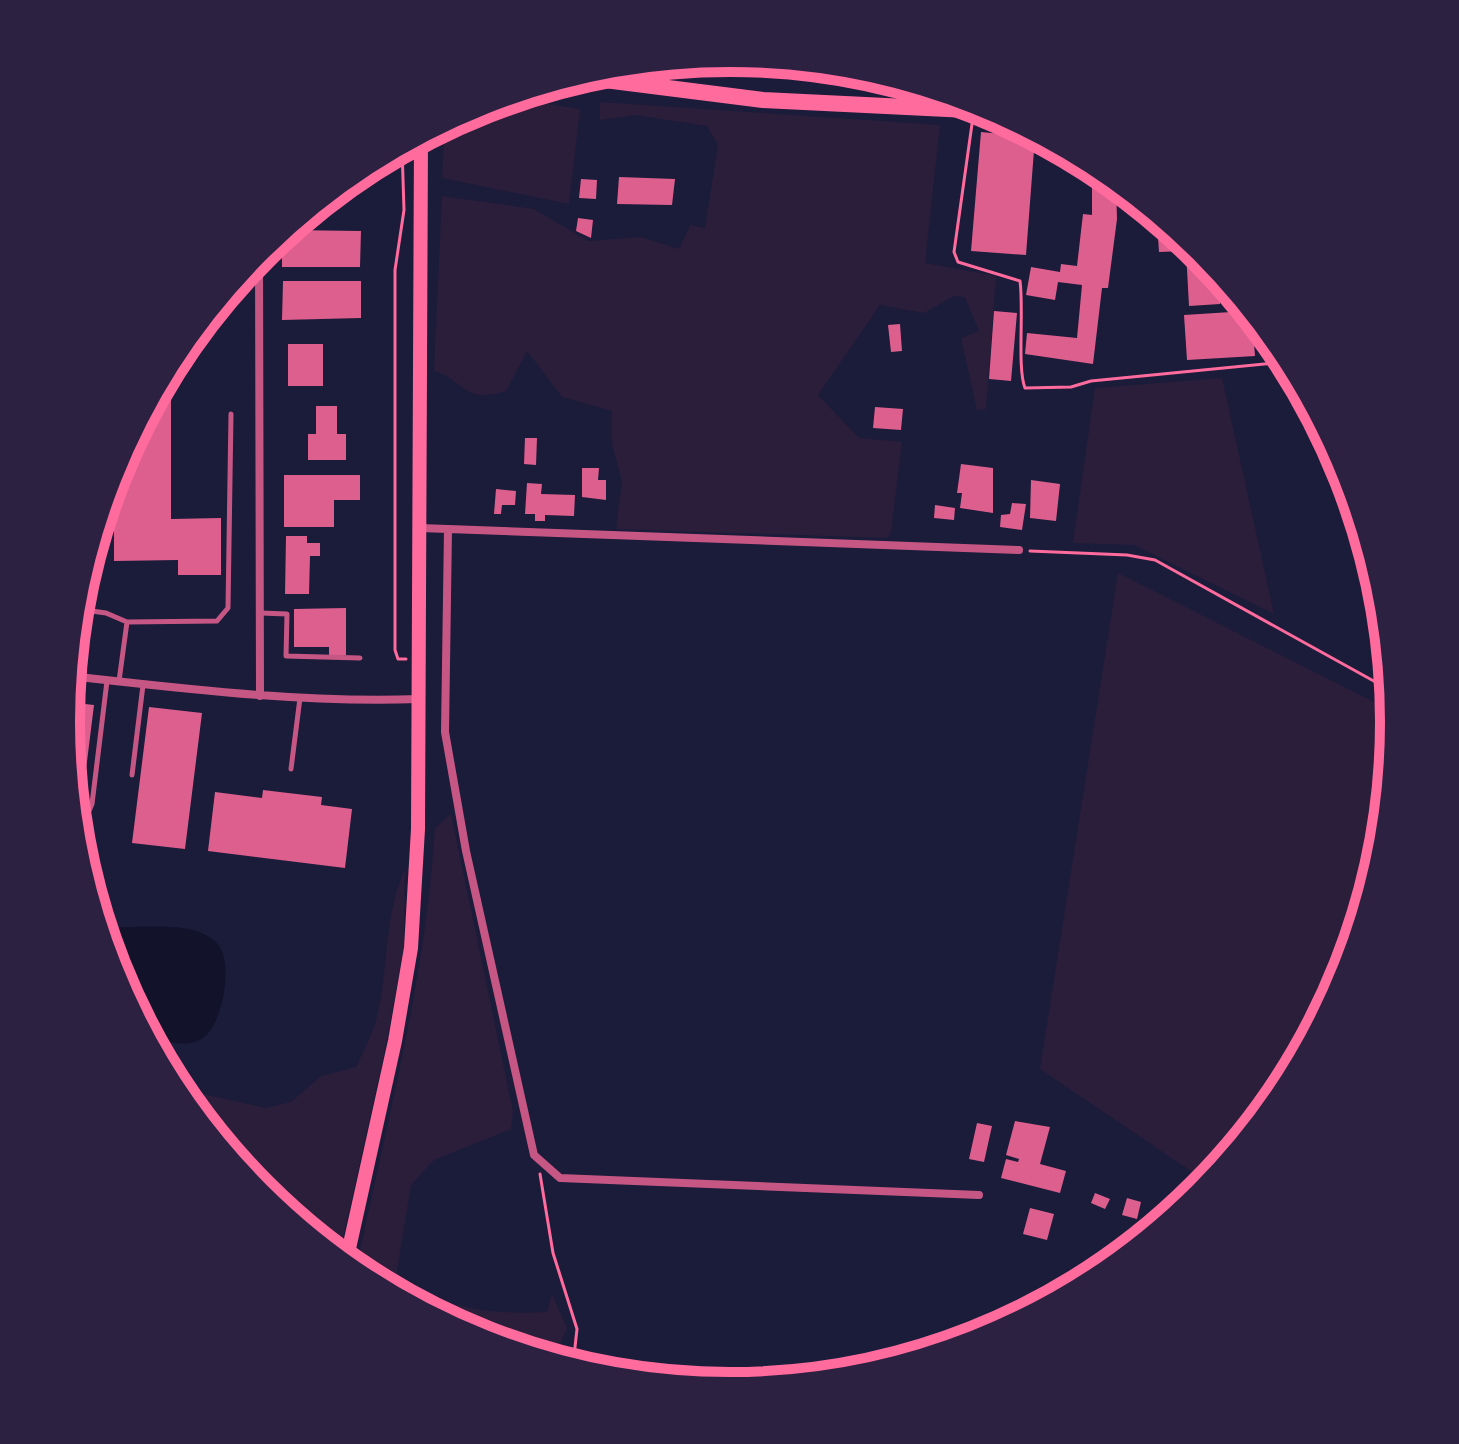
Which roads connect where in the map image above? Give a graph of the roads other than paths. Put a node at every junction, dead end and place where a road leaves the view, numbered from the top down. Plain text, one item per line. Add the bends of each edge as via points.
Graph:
1 (619, 82) edge
2 (947, 109) edge
3 (421, 150) edge
4 (259, 274) edge
5 (231, 414) dead end
6 (420, 528) junction
7 (448, 529) junction
8 (1019, 550) road end
9 (89, 611) edge
10 (260, 613) junction
11 (127, 622) junction
12 (360, 658) dead end
13 (81, 678) edge
14 (107, 681) junction
15 (119, 682) junction
16 (143, 685) junction
17 (260, 696) junction
18 (300, 698) junction
19 (419, 699) junction
20 (291, 769) dead end
21 (132, 775) dead end
22 (87, 816) edge
23 (979, 1195) dead end
24 (349, 1249) edge

1 - 2 main road via 763,100
3 - 6 main road
4 - 10 street
5 - 11 lane via 228,608 217,621
6 - 7 street
6 - 19 main road
7 - 8 street
7 - 23 street via 445,732 497,994 540,1164 560,1178
9 - 11 lane
10 - 12 lane via 287,614 286,656
10 - 17 street
11 - 15 lane
13 - 14 street
14 - 15 street
14 - 22 lane
15 - 16 street
16 - 17 street
16 - 21 lane
17 - 18 street
18 - 19 street
18 - 20 lane
19 - 24 main road via 411,948

